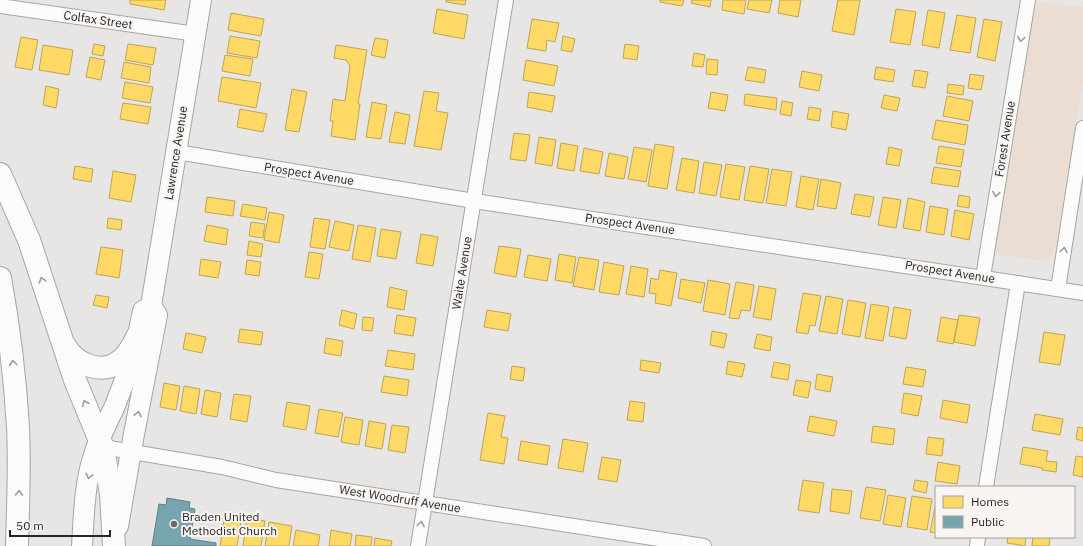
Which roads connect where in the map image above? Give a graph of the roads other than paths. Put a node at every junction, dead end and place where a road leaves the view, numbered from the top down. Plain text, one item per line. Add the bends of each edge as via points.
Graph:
1 (201, 0) edge
2 (506, 0) edge
3 (1028, 0) edge
4 (0, 6) edge
5 (196, 34) junction
6 (1083, 128) edge
7 (177, 152) junction
8 (0, 174) edge
9 (474, 201) junction
10 (983, 277) junction
11 (0, 278) edge
12 (1018, 283) junction
13 (1058, 289) junction
14 (1083, 293) edge
15 (152, 306) junction
16 (137, 337) junction
17 (62, 340) junction
18 (100, 444) junction
19 (131, 452) junction
20 (986, 486) edge
21 (425, 502) junction
22 (17, 546) edge
23 (82, 546) edge
24 (114, 546) edge
25 (418, 546) edge
26 (704, 546) edge

1 - 5 street, Lawrence Avenue
2 - 9 street, Waite Avenue
3 -> 10 street, Forest Avenue
4 - 5 street, Colfax Street
5 - 7 street, Lawrence Avenue
13 -> 6 street
7 - 9 street, Prospect Avenue
7 - 15 street, Lawrence Avenue
17 -> 8 highway via 29,240
9 - 10 street, Prospect Avenue
9 - 21 street, Waite Avenue
10 - 12 street, Prospect Avenue
22 -> 11 highway via 18,428 14,377
12 - 13 street, Prospect Avenue
12 - 20 street
13 - 14 street, Prospect Avenue
15 - 16 street, Lawrence Avenue via 143,311
19 -> 15 street, Lawrence Avenue via 157,315
16 - 17 highway via 121,361 101,368 78,361
16 - 18 street, Lawrence Avenue
18 -> 17 highway
18 - 19 street, West Woodruff Avenue
18 -> 23 street, Lawrence Avenue via 85,493
18 - 24 highway via 111,494
19 - 21 street, West Woodruff Avenue via 222,467 276,480
19 - 24 street, Lawrence Avenue
25 -> 21 street, Waite Avenue
21 - 26 street, West Woodruff Avenue

